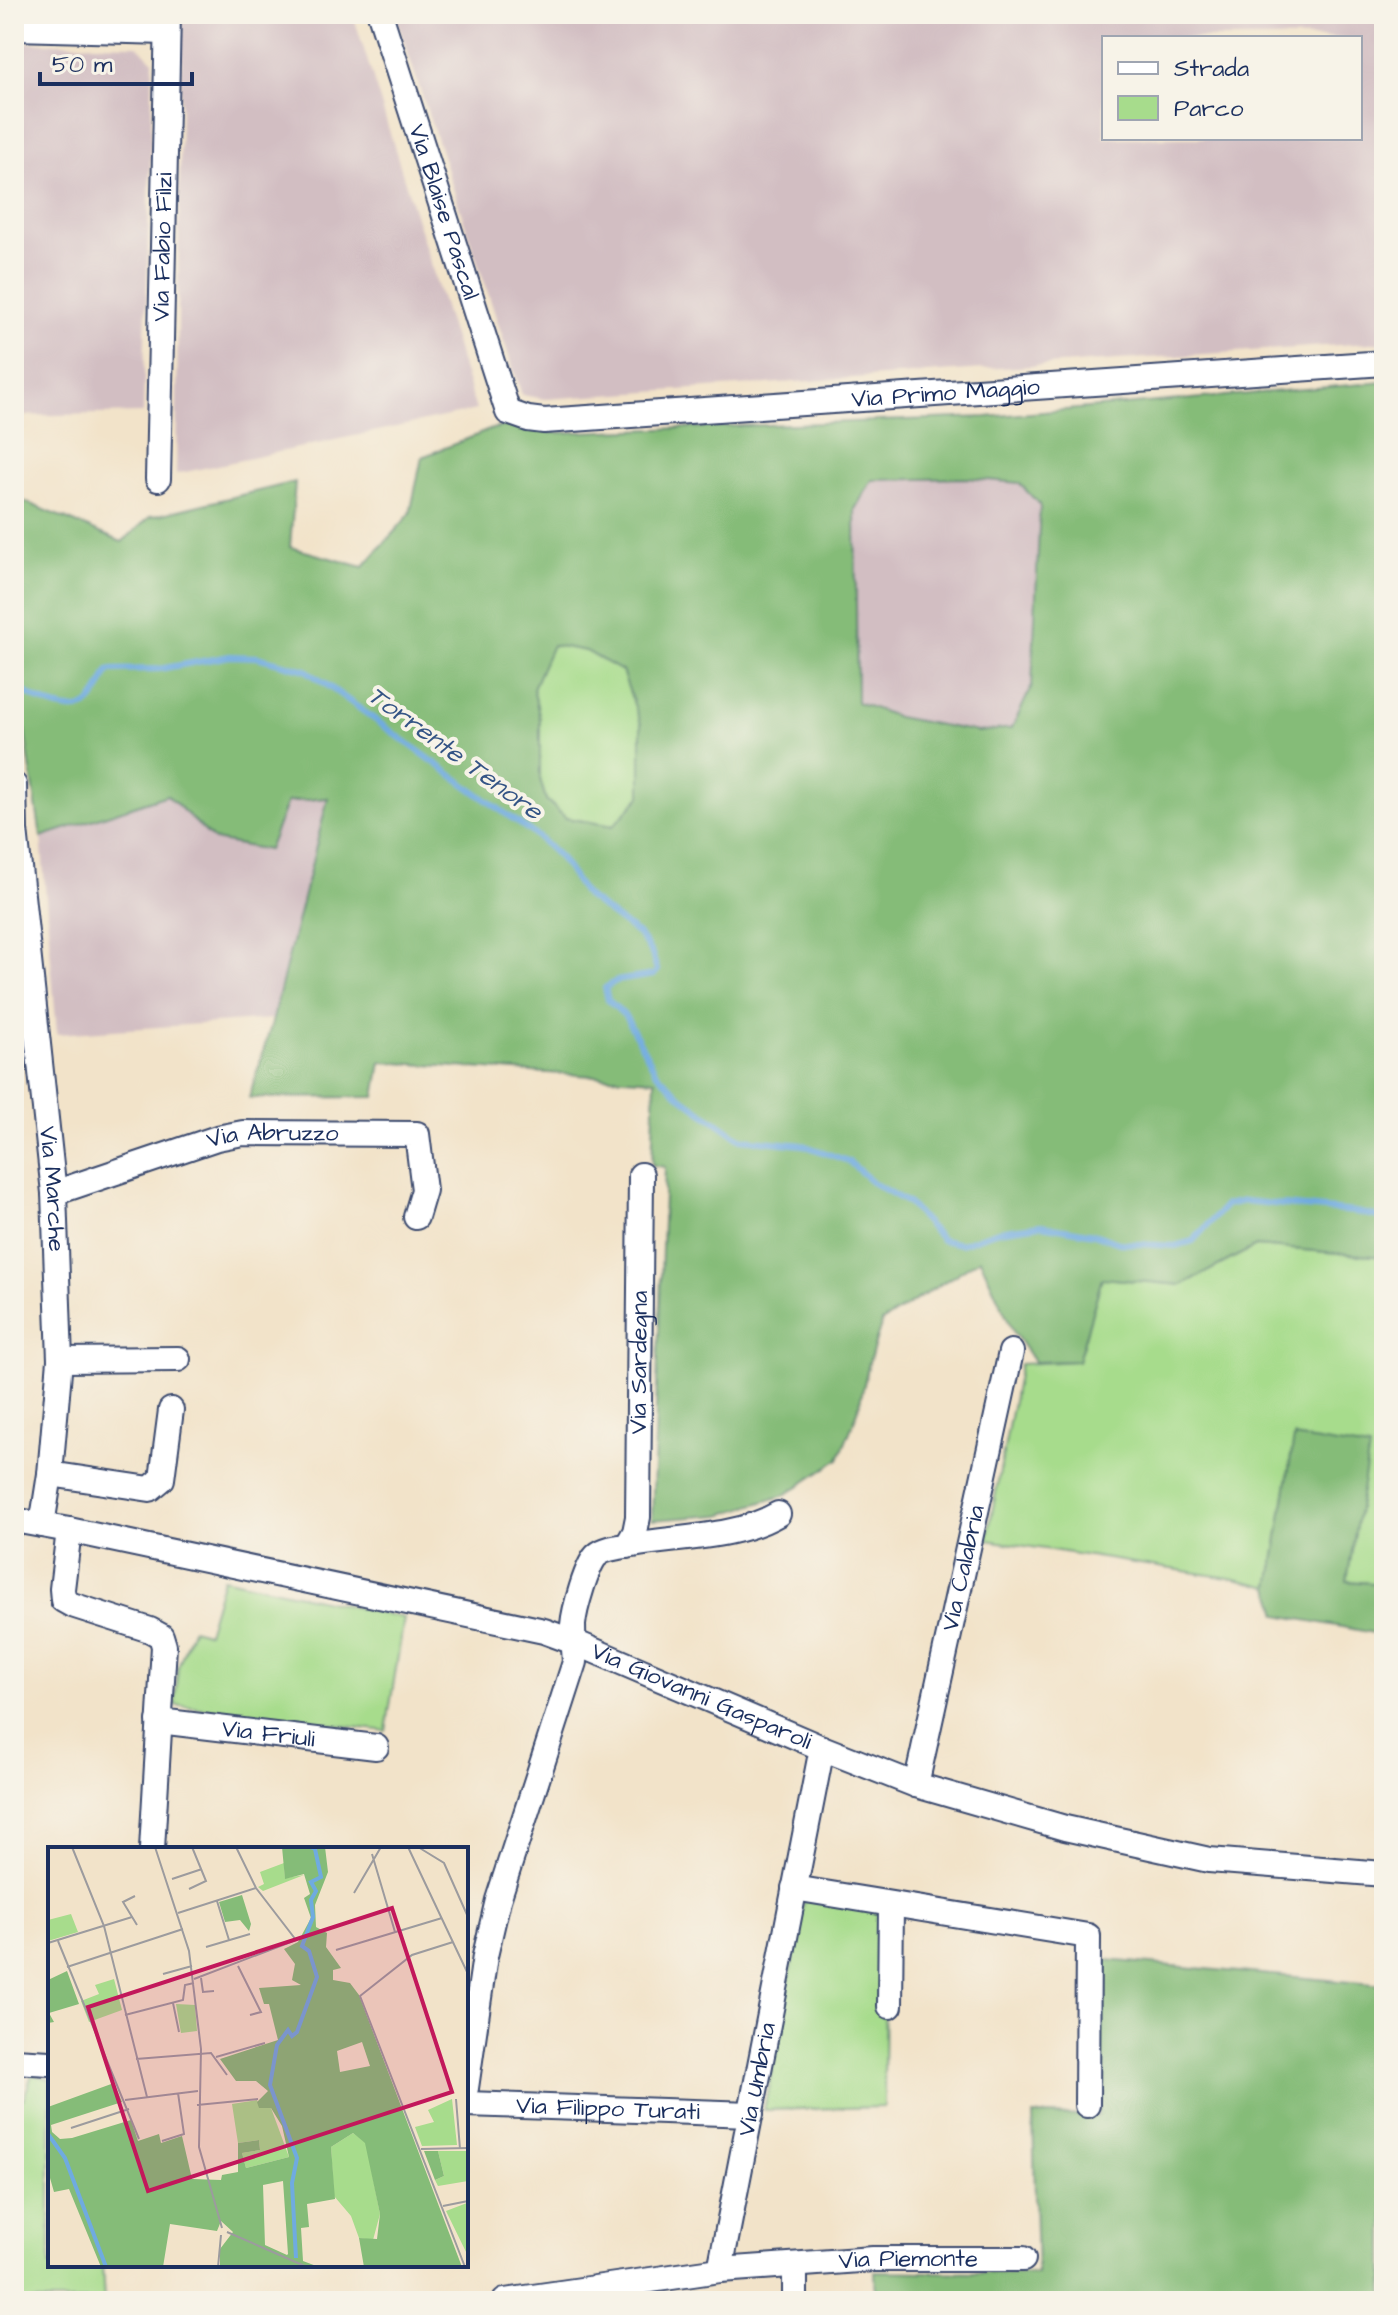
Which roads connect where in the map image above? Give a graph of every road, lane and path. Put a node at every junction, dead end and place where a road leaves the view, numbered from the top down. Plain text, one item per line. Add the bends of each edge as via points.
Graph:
1 (380, 14) edge
2 (167, 23) edge
3 (14, 28) edge
4 (1384, 363) edge
5 (508, 412) joint
6 (158, 479) dead end
7 (14, 785) edge
8 (14, 829) edge
9 (641, 1175) dead end
10 (54, 1193) junction
11 (416, 1217) dead end
12 (1011, 1352) dead end
13 (178, 1359) dead end
14 (60, 1360) junction
15 (171, 1410) dead end
16 (50, 1474) junction
17 (778, 1514) dead end
18 (14, 1520) edge
19 (42, 1525) junction
20 (69, 1530) junction
21 (627, 1546) junction
22 (574, 1642) junction
23 (159, 1721) junction
24 (376, 1747) dead end
25 (822, 1748) junction
26 (916, 1785) junction
27 (152, 1847) edge
28 (1384, 1874) edge
29 (794, 1888) junction
30 (891, 1905) junction
31 (890, 2006) dead end
32 (14, 2061) edge
33 (48, 2063) edge
34 (468, 2075) edge
35 (468, 2104) edge
36 (1087, 2105) dead end
37 (751, 2114) junction
38 (1023, 2259) dead end
39 (795, 2265) junction
40 (720, 2270) junction
41 (505, 2301) edge
42 (795, 2301) edge

1 - 5 street, Via Blaise Pascal
2 - 3 street
2 - 6 street, Via Fabio Filzi
4 - 5 street, Via Primo Maggio via 544,421
7 - 8 street, Via Marche
8 - 10 street, Via Marche
9 - 21 street, Via Sardegna via 638,1517
10 - 11 street, Via Abruzzo via 243,1133 417,1134 424,1190
10 - 14 street, Via Marche
12 - 26 street, Via Calabria
13 - 14 street
14 - 16 street, Via Marche
15 - 16 street via 162,1479 150,1489
16 - 19 street, Via Marche
17 - 21 street via 736,1531
18 - 19 street, Via Giovanni Gasparoli
19 - 20 street, Via Giovanni Gasparoli
20 - 22 street, Via Giovanni Gasparoli via 544,1631
20 - 23 street via 63,1600 161,1636
21 - 22 street via 596,1555 573,1623
22 - 25 street, Via Giovanni Gasparoli
22 - 34 street via 575,1662 498,1900
23 - 24 street, Via Friuli
23 - 27 street
25 - 26 street, Via Giovanni Gasparoli
25 - 29 street, Via Umbria
26 - 28 street, Via Giovanni Gasparoli via 1065,1828 1209,1860
29 - 30 street
29 - 37 street, Via Umbria
30 - 31 street
30 - 36 street via 1088,1936
32 - 33 street
35 - 37 street, Via Filippo Turati
37 - 40 street, Via Umbria
38 - 39 street, Via Piemonte
39 - 40 street, Via Piemonte
39 - 42 street
40 - 41 street, Via Piemonte

